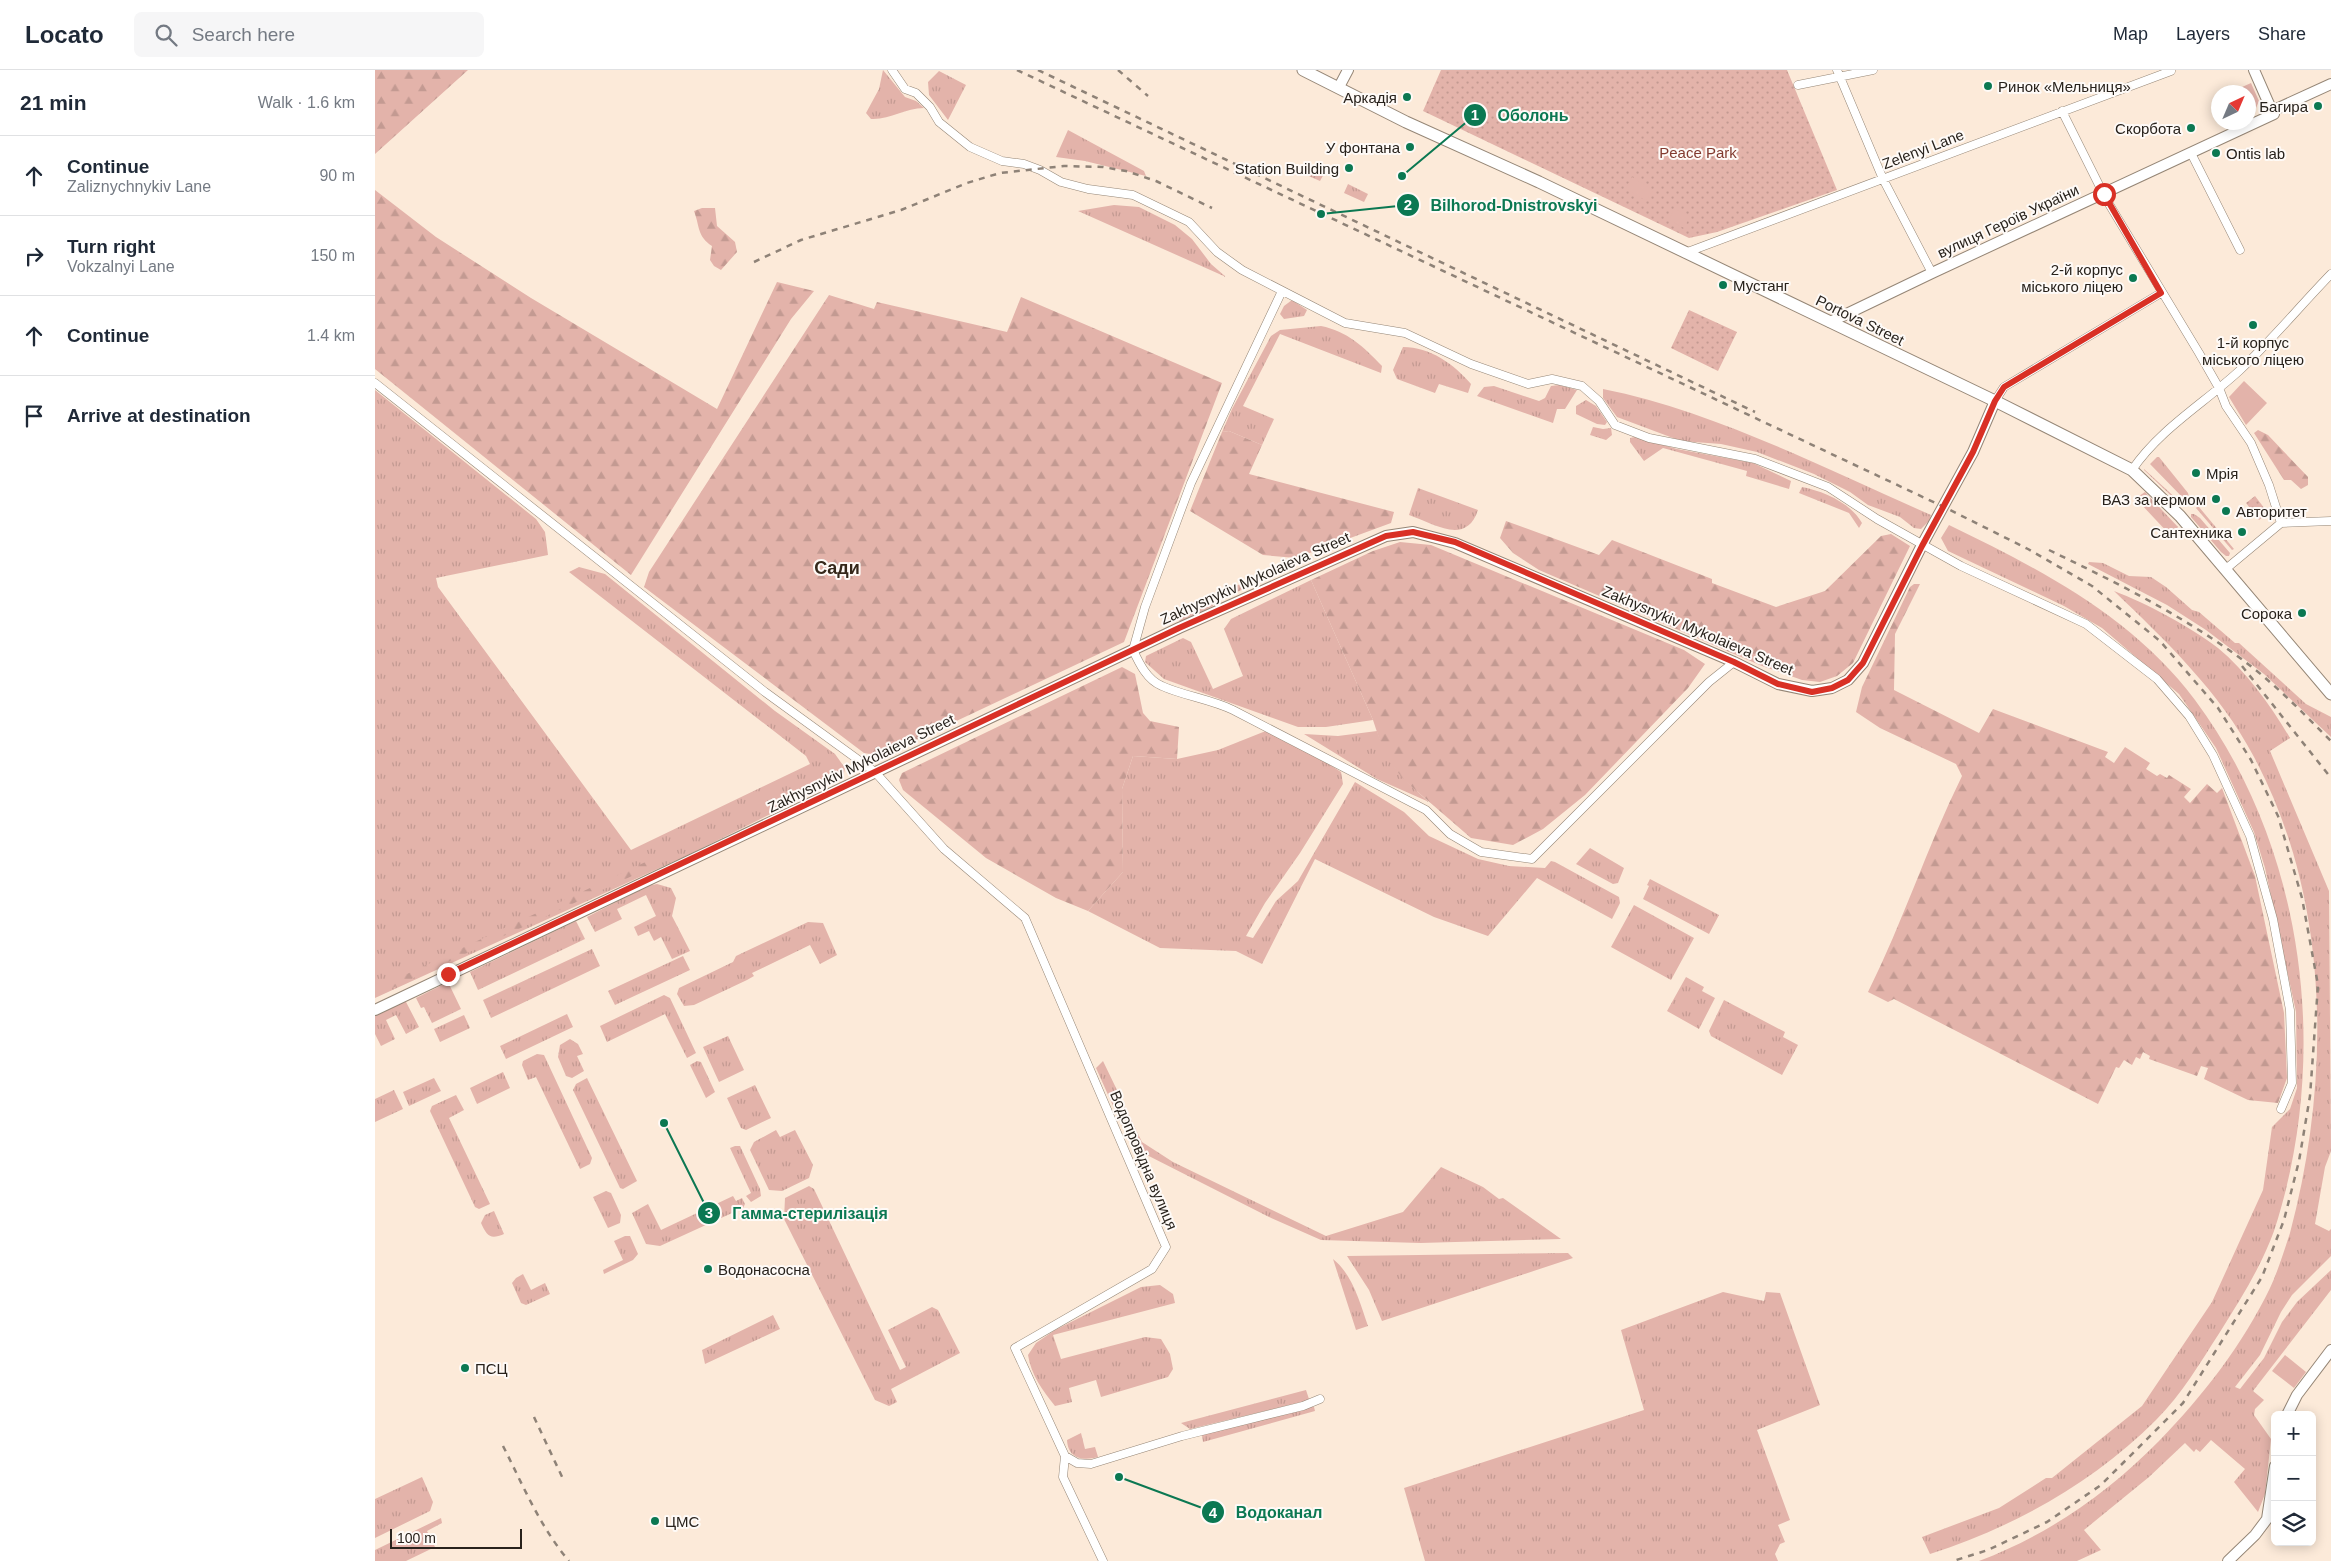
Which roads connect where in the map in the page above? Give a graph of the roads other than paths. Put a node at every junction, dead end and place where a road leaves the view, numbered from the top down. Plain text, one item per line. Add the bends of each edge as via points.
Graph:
1 (893, 70) edge
2 (1303, 70) edge
3 (1348, 70) edge
4 (1873, 70) edge
5 (2254, 70) edge
6 (2171, 71) edge
7 (1837, 74) edge
8 (1798, 84) dead end
9 (2331, 84) edge
10 (1339, 87) junction
11 (2062, 110) junction
12 (2272, 111) junction
13 (2191, 153) junction
14 (1883, 179) junction
15 (2104, 194) junction
16 (2240, 250) dead end
17 (1685, 253) junction
18 (1932, 273) junction
19 (2331, 274) edge
20 (1282, 291) junction
21 (2161, 293) junction
22 (1830, 322) junction
23 (375, 383) edge
24 (2219, 388) junction
25 (1995, 401) junction
26 (2133, 470) junction
27 (2331, 521) edge
28 (2281, 523) junction
29 (1922, 546) junction
30 (2227, 568) junction
31 (1133, 650) junction
32 (1734, 662) junction
33 (2331, 694) edge
34 (875, 772) junction
35 (375, 1010) edge
36 (2281, 1109) dead end
37 (2331, 1350) edge
38 (1321, 1399) dead end
39 (2289, 1411) edge
40 (1065, 1456) junction
41 (2271, 1492) edge
42 (1103, 1561) edge
43 (2228, 1561) edge

1 - 20 street via 905,89 916,93 931,107 939,122 970,147 1002,161 1040,170 1061,182 1133,195 1189,222 1217,252 1242,270
2 - 10 main road, Portova Street
3 - 10 street
4 - 7 street
5 - 12 street
6 - 11 street, Zelenyi Lane
7 - 8 street
7 - 14 street
9 - 12 street, вулиця Героїв України
10 - 17 main road, Portova Street via 1406,122
11 - 14 street, Zelenyi Lane
11 - 15 street
12 - 13 street, вулиця Героїв України via 2274,114
13 - 15 street, вулиця Героїв України
13 - 16 street
14 - 17 street, Zelenyi Lane
14 - 18 street
15 - 18 street, вулиця Героїв України
15 - 21 street
17 - 22 main road, Portova Street
18 - 22 street, вулиця Героїв України
19 - 24 street
20 - 29 street via 1345,323 1405,334 1471,364 1527,384 1552,380 1582,386 1599,401 1615,425 1649,438 1755,459 1828,487
20 - 31 street via 1191,483 1145,607
21 - 24 street
21 - 25 street via 2004,387
22 - 25 main road, Portova Street
23 - 34 street via 765,692
24 - 26 street via 2143,454
24 - 28 street via 2226,406 2251,443
25 - 26 main road, Portova Street
25 - 29 street, Zakhysnykiv Mykolaieva Street via 1973,452
26 - 30 main road, Portova Street
27 - 28 street
28 - 30 street
29 - 32 street, Zakhysnykiv Mykolaieva Street via 1863,663 1848,680 1832,688 1812,692 1778,684
29 - 36 street via 2086,624 2157,679 2189,716 2213,755 2250,836 2273,919 2290,1010 2292,1048 2291,1083
30 - 33 main road, Portova Street
31 - 32 street, Zakhysnykiv Mykolaieva Street via 1386,536 1413,532 1455,542
31 - 32 street via 1142,669 1160,686 1233,710 1426,810 1450,834 1481,852 1532,860 1709,682
31 - 34 street, Zakhysnykiv Mykolaieva Street
34 - 35 street, Zakhysnykiv Mykolaieva Street
34 - 40 street, Водопровідна вулиця via 944,849 1025,918 1166,1247 1152,1270 1015,1348
37 - 39 street
38 - 40 street via 1091,1464 1077,1463
40 - 42 street via 1063,1477
41 - 43 street via 2267,1519

